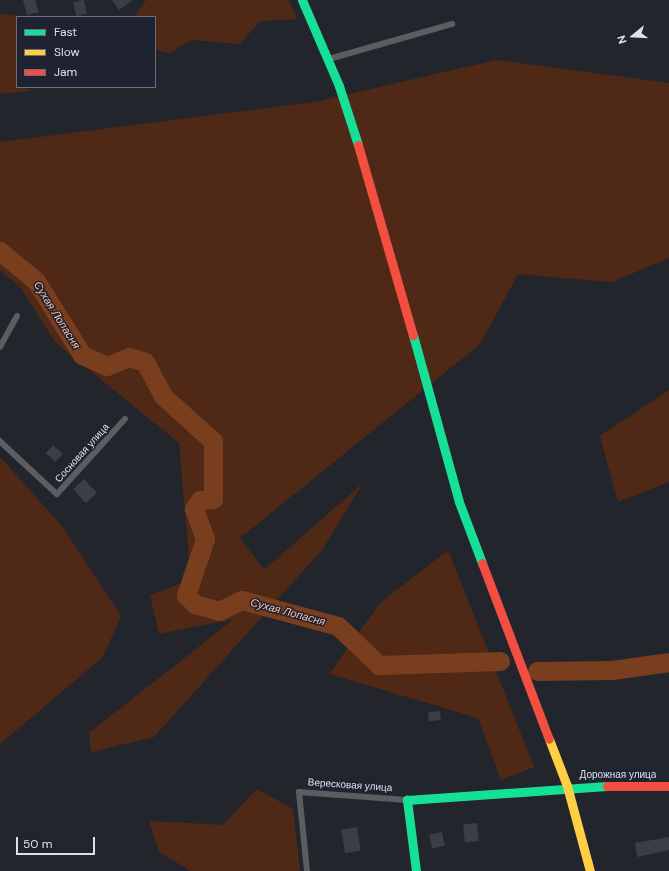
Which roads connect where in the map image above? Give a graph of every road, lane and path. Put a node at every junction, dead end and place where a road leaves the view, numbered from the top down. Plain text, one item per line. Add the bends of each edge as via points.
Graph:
1 (302, 0) edge
2 (452, 24) dead end
3 (327, 60) junction
4 (17, 316) dead end
5 (0, 347) edge
6 (125, 419) dead end
7 (0, 441) edge
8 (567, 786) junction
9 (669, 786) edge
10 (407, 800) junction
11 (307, 871) edge
12 (416, 871) edge
13 (590, 871) edge

1 - 3 street
2 - 3 lane
3 - 8 street via 339,86 376,201 459,502
4 - 5 lane
6 - 7 lane, Сосновая улица via 57,494
8 - 9 street, Дорожная улица
8 - 10 street, Вересковая улица
8 - 13 street
10 - 11 lane, Вересковая улица via 299,792
10 - 12 street

